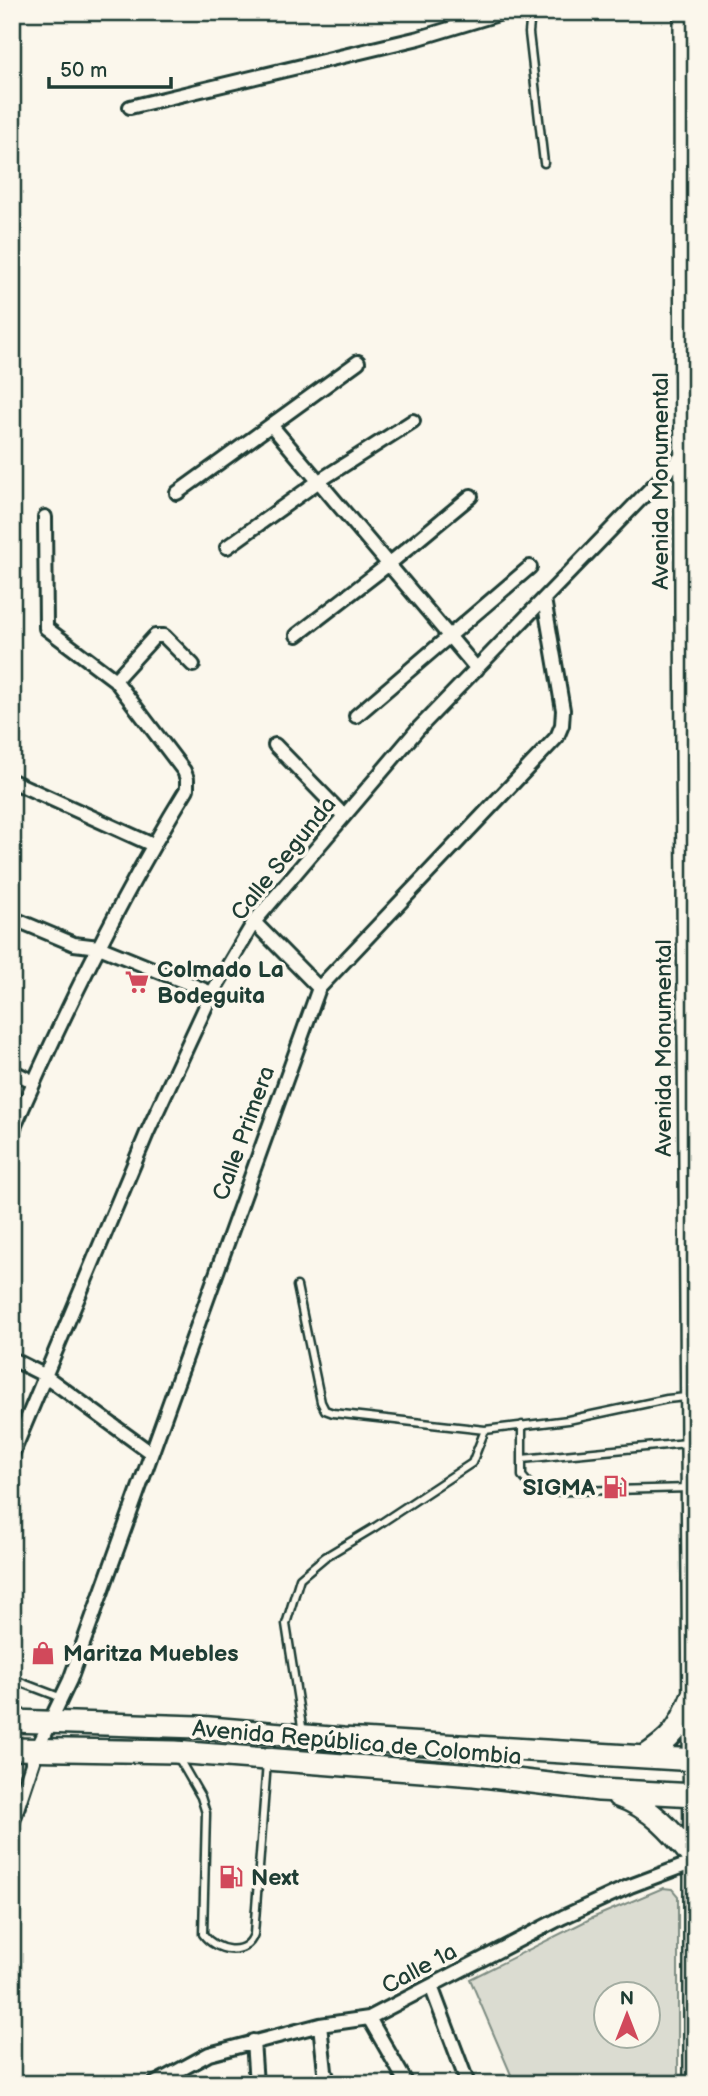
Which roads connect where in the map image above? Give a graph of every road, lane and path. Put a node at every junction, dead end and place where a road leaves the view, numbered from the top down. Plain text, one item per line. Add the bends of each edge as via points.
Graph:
1 (505, 12) edge
2 (531, 12) edge
3 (688, 23) edge
4 (130, 107) dead end
5 (690, 150) edge
6 (544, 163) dead end
7 (358, 362) dead end
8 (413, 421) dead end
9 (271, 425) junction
10 (685, 453) junction
11 (318, 481) junction
12 (177, 494) dead end
13 (471, 496) dead end
14 (45, 517) dead end
15 (227, 547) dead end
16 (691, 551) edge
17 (389, 564) junction
18 (530, 567) dead end
19 (544, 599) junction
20 (690, 606) edge
21 (297, 635) dead end
22 (448, 636) junction
23 (193, 666) dead end
24 (477, 669) junction
25 (115, 680) junction
26 (356, 716) dead end
27 (275, 745) dead end
28 (12, 781) edge
29 (344, 816) junction
30 (153, 845) junction
31 (12, 918) edge
32 (254, 922) junction
33 (99, 947) junction
34 (319, 988) junction
35 (212, 993) junction
36 (12, 1071) edge
37 (34, 1082) junction
38 (12, 1132) edge
39 (692, 1135) edge
40 (297, 1286) dead end
41 (693, 1311) edge
42 (12, 1359) edge
43 (44, 1375) junction
44 (690, 1396) junction
45 (522, 1425) junction
46 (485, 1430) junction
47 (690, 1443) junction
48 (151, 1453) junction
49 (12, 1455) edge
50 (522, 1459) junction
51 (691, 1488) junction
52 (694, 1571) edge
53 (12, 1679) edge
54 (62, 1698) junction
55 (694, 1700) edge
56 (12, 1721) edge
57 (51, 1722) junction
58 (204, 1727) junction
59 (303, 1735) junction
60 (12, 1749) edge
61 (37, 1749) junction
62 (175, 1752) junction
63 (203, 1754) junction
64 (643, 1757) junction
65 (267, 1760) junction
66 (694, 1760) edge
67 (599, 1790) junction
68 (694, 1795) edge
69 (12, 1824) edge
70 (695, 1859) edge
71 (431, 1986) junction
72 (694, 2017) edge
73 (369, 2018) junction
74 (320, 2025) junction
75 (253, 2041) junction
76 (154, 2084) edge
77 (256, 2084) edge
78 (329, 2084) edge
79 (407, 2084) edge
80 (468, 2084) edge
81 (694, 2084) edge

1 - 4 street via 419,38
2 - 6 lane via 529,33
3 - 5 main road, Avenida Monumental
5 - 10 main road, Avenida Monumental
7 - 9 street
8 - 11 street
9 - 11 street
9 - 12 street
10 - 16 main road, Avenida Monumental
10 - 19 street, Calle Segunda
11 - 15 street
11 - 17 street
13 - 17 street
14 - 25 street via 46,628
16 - 20 main road, Avenida Monumental
17 - 21 street
17 - 22 street
18 - 22 street
19 - 24 street, Calle Segunda
19 - 34 street, Calle Primera via 563,710 557,737
20 - 39 main road, Avenida Monumental
22 - 24 street
22 - 26 street
23 - 25 street via 160,635
24 - 29 street, Calle Segunda
25 - 30 street via 187,779 187,789
27 - 29 street
28 - 30 street
29 - 32 street, Calle Segunda
30 - 33 street
31 - 33 street via 75,944
32 - 34 street
32 - 35 street, Calle Segunda
33 - 35 street
33 - 37 street
34 - 48 street, Calle Primera
35 - 43 street, Calle Segunda
36 - 37 street
37 - 38 street
39 - 41 main road, Avenida Monumental
40 - 46 lane via 325,1410
41 - 44 main road, Avenida Monumental
42 - 43 street
43 - 48 street
43 - 49 street, Calle Segunda
44 - 45 lane
44 - 47 main road, Avenida Monumental
45 - 46 lane
45 - 50 lane
46 - 59 lane via 472,1463 325,1557 300,1578 286,1623
47 - 50 lane
47 - 51 main road, Avenida Monumental
48 - 54 street, Calle Primera
50 - 51 lane via 522,1476 536,1492
51 - 52 main road, Avenida Monumental
52 - 55 main road, Avenida Monumental
53 - 54 lane
54 - 57 street, Calle Primera
55 - 64 main road via 667,1742
55 - 66 main road, Avenida Monumental
56 - 57 main road, Avenida República de Colombia
57 - 58 main road, Avenida República de Colombia
57 - 61 street, Calle Primera
58 - 59 main road, Avenida República de Colombia
58 - 63 main road
59 - 64 main road, Avenida República de Colombia
60 - 61 main road, Avenida República de Colombia
61 - 62 main road, Avenida República de Colombia
61 - 69 street, Calle Primera
62 - 63 main road, Avenida República de Colombia
62 - 65 lane via 206,1813 203,1934 218,1948 242,1949 254,1934
63 - 65 main road, Avenida República de Colombia
64 - 66 main road, Avenida República de Colombia
65 - 67 main road, Avenida República de Colombia via 474,1775
66 - 68 main road, Avenida Monumental
67 - 68 main road, Avenida República de Colombia
67 - 70 main road via 633,1801 654,1816
68 - 70 main road, Avenida Monumental
70 - 71 street, Calle 1a via 575,1912
70 - 72 main road, Avenida Monumental
71 - 73 street, Calle 1a
71 - 80 street
72 - 81 main road, Avenida Monumental
73 - 74 street, Calle 1a
73 - 79 street
74 - 75 street, Calle 1a
74 - 78 street
75 - 76 street, Calle 1a via 209,2054
75 - 77 street

